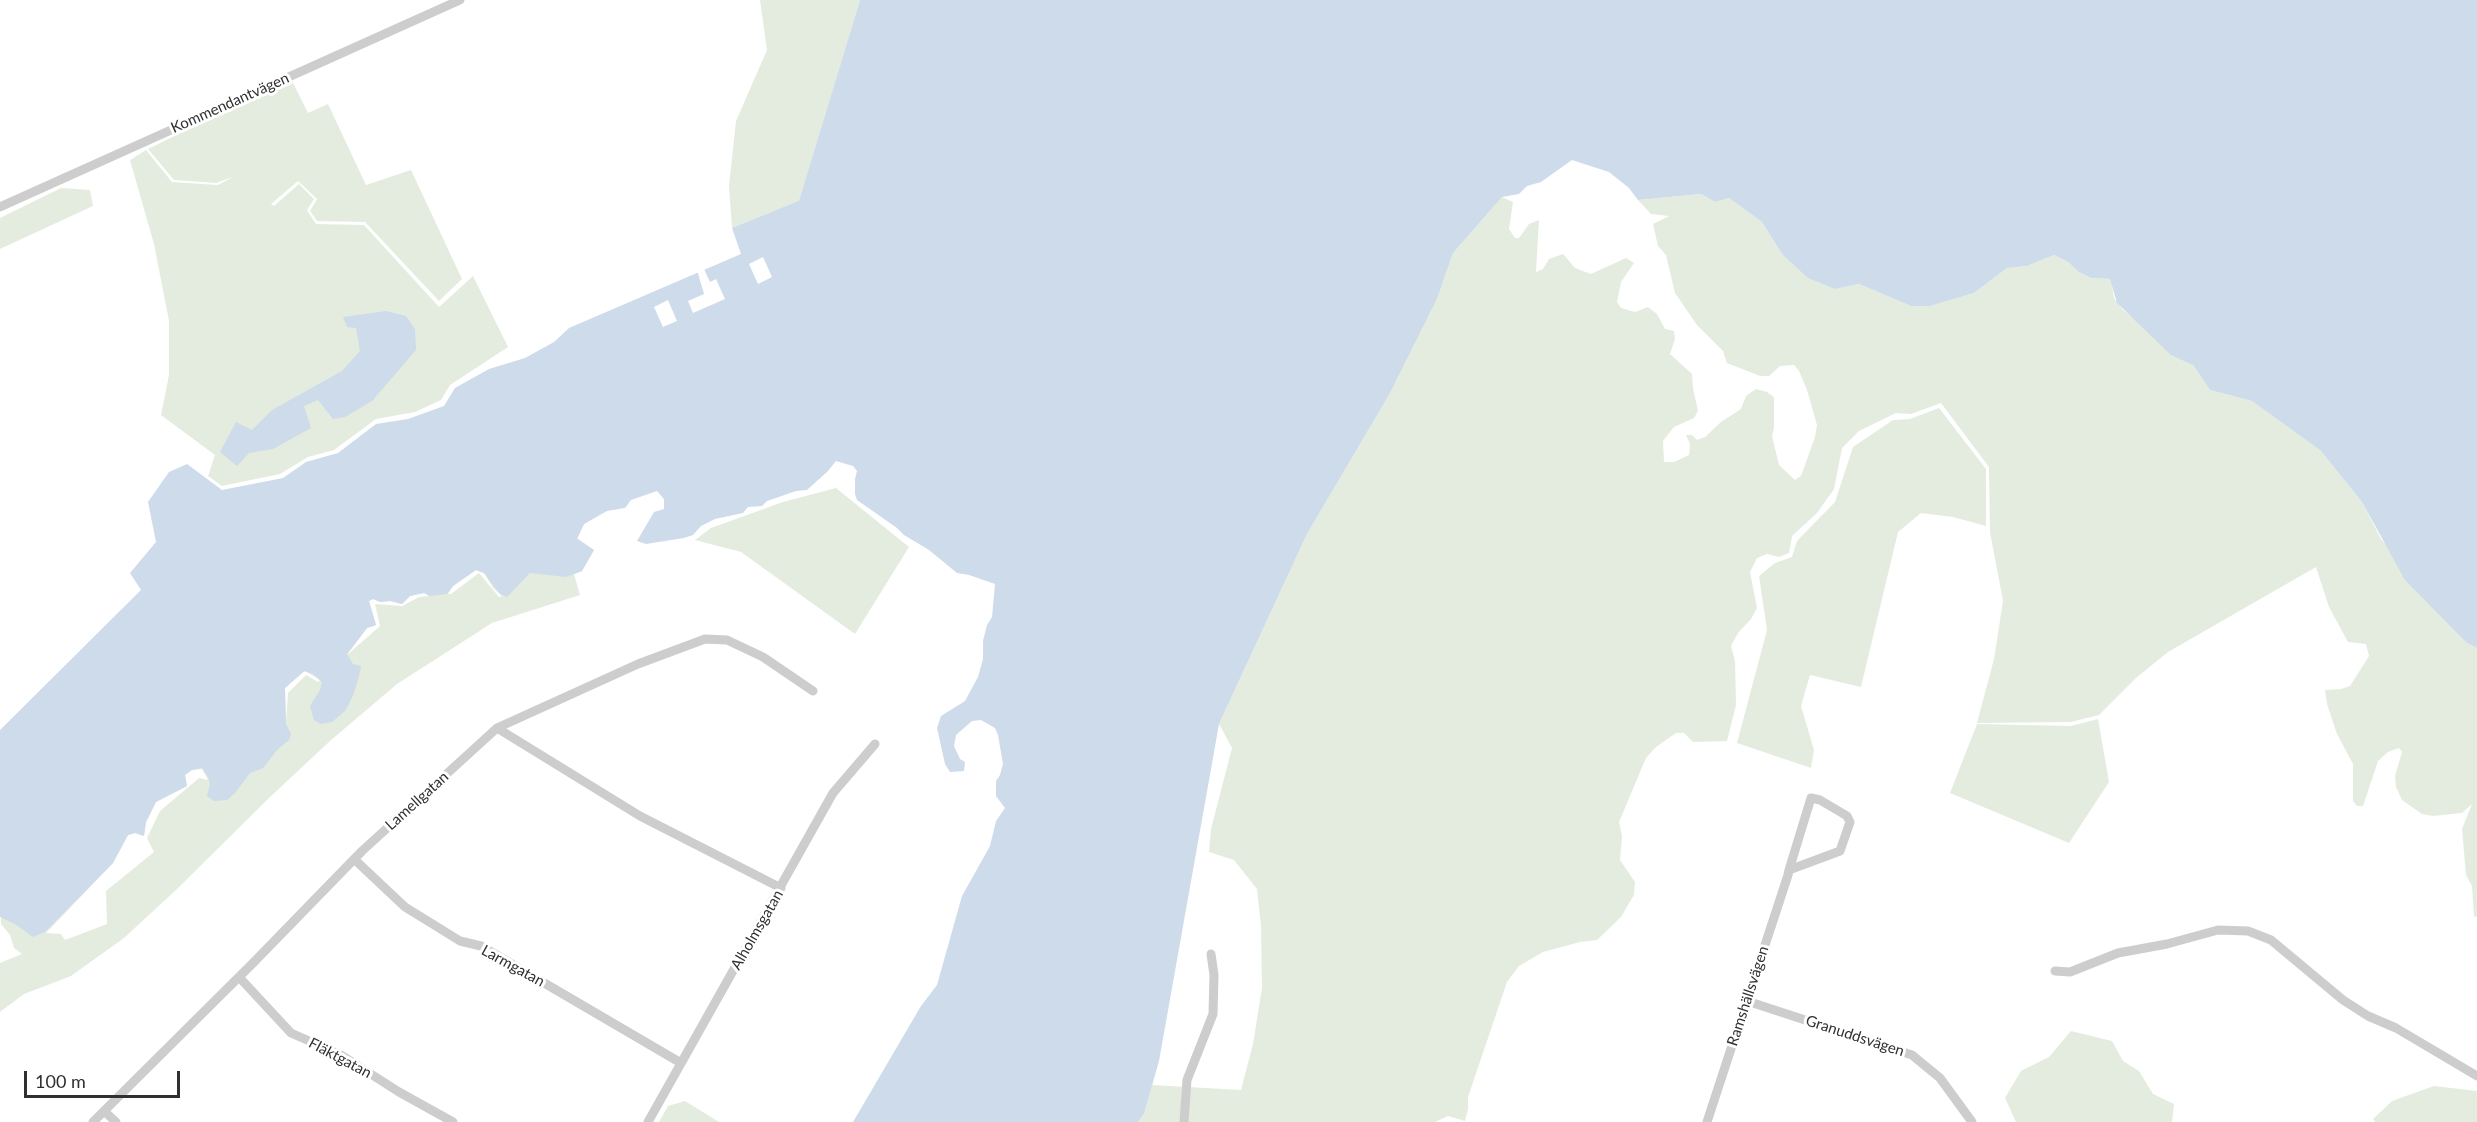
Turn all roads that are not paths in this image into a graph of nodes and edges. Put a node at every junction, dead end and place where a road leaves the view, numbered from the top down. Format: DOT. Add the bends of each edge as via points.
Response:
graph roads {
  1 [pos="460,0"];
  2 [pos="0,207"];
  3 [pos="813,691"];
  4 [pos="497,728"];
  5 [pos="874,744"];
  6 [pos="354,859"];
  7 [pos="1789,870"];
  8 [pos="781,888"];
  9 [pos="1211,954"];
  10 [pos="2055,971"];
  11 [pos="239,977"];
  12 [pos="1747,1001"];
  13 [pos="681,1063"];
  14 [pos="2477,1076"];
  15 [pos="104,1111"];
  16 [pos="93,1122"];
  17 [pos="116,1122"];
  18 [pos="453,1122"];
  19 [pos="648,1122"];
  20 [pos="1184,1122"];
  21 [pos="1707,1122"];
  22 [pos="1972,1122"];
  1 -- 2 [label="street, Kommendantvägen"];
  3 -- 4 [label="street, Lamellgatan" via="763,657 728,640 705,639 638,664"];
  4 -- 6 [label="street, Lamellgatan"];
  4 -- 8 [label="street" via="640,816"];
  5 -- 8 [label="street, Alholmsgatan" via="833,793"];
  6 -- 11 [label="street, Lamellgatan"];
  6 -- 13 [label="street, Larmgatan" via="405,907 460,941 481,946"];
  7 -- 7 [label="street, Ramshällsvägen" via="1811,798 1847,816 1850,822 1840,851"];
  7 -- 12 [label="street, Ramshällsvägen"];
  8 -- 13 [label="street, Alholmsgatan"];
  9 -- 20 [label="street" via="1212,1014 1187,1080"];
  10 -- 14 [label="street" via="2070,972 2118,953 2218,930 2248,931 2271,940 2368,1016"];
  11 -- 15 [label="street, Lamellgatan"];
  11 -- 18 [label="street, Fläktgatan" via="291,1033 341,1055"];
  12 -- 21 [label="street, Ramshällsvägen"];
  12 -- 22 [label="street, Granuddsvägen" via="1912,1055 1940,1078"];
  13 -- 19 [label="street, Alholmsgatan"];
  15 -- 16 [label="street, Lamellgatan"];
  15 -- 17 [label="street"];
}
